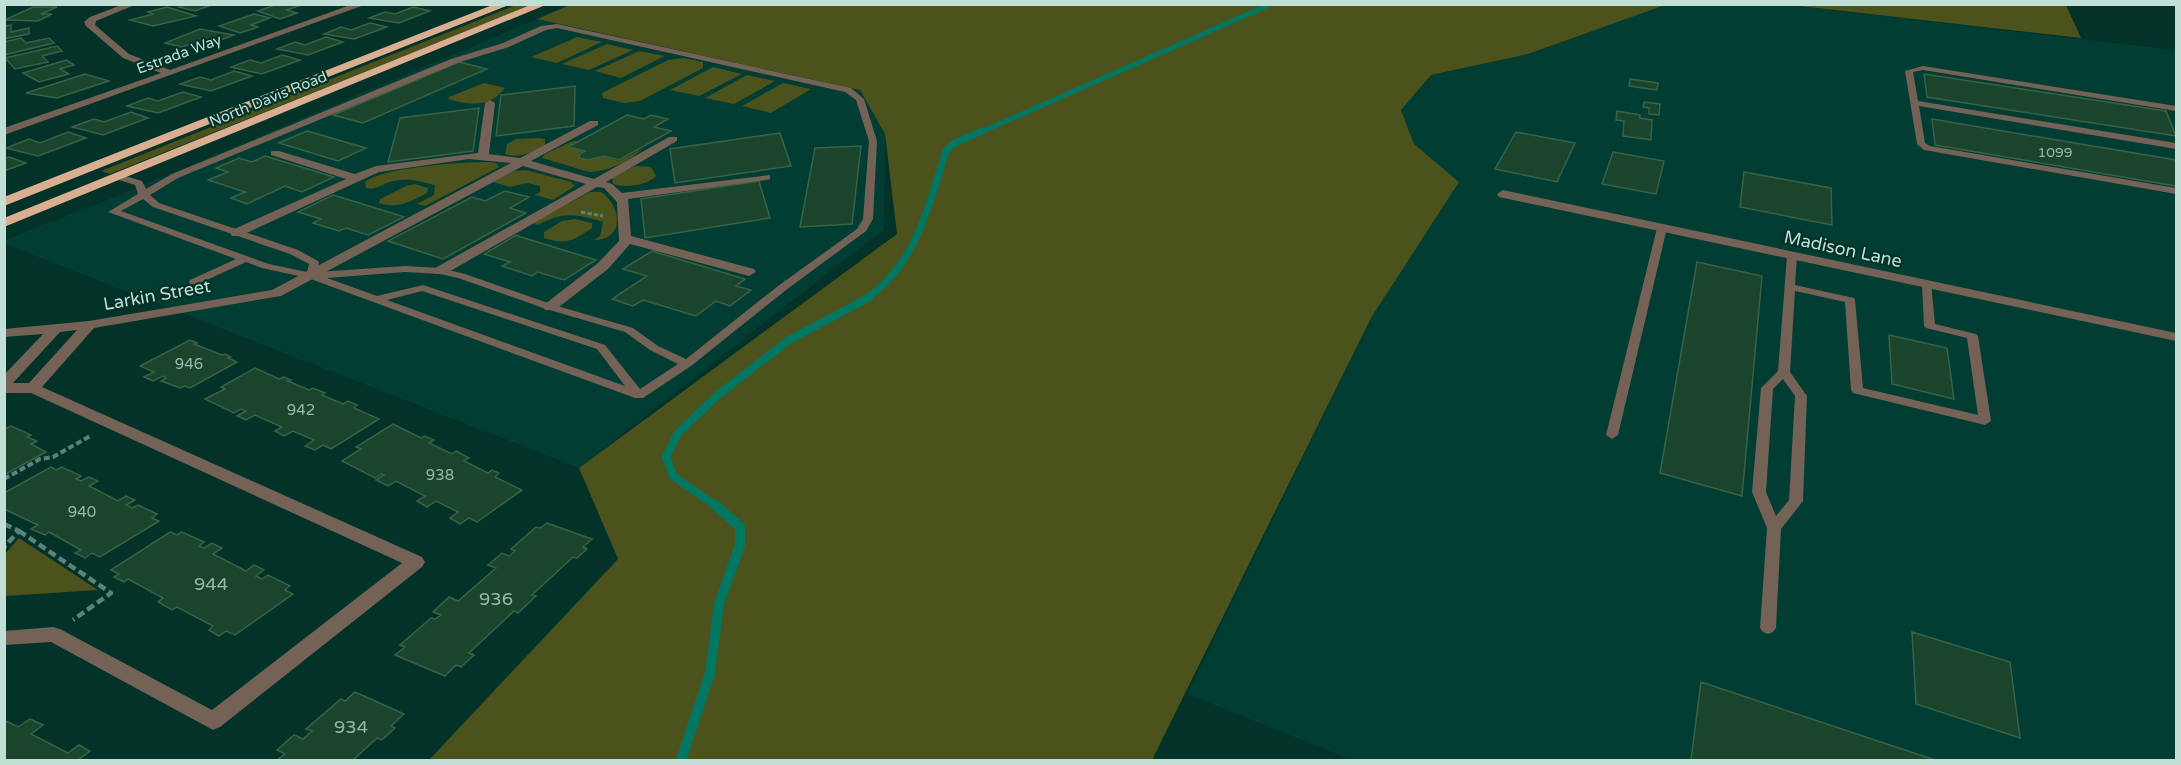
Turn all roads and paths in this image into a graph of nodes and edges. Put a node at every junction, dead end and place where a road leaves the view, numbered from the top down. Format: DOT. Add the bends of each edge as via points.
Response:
graph roads {
  1 [pos="133,4"];
  2 [pos="363,4"];
  3 [pos="506,4"];
  4 [pos="543,4"];
  5 [pos="170,73"];
  6 [pos="490,103"];
  7 [pos="1916,103"];
  8 [pos="2176,108"];
  9 [pos="594,123"];
  10 [pos="4,132"];
  11 [pos="673,139"];
  12 [pos="2176,146"];
  13 [pos="275,153"];
  14 [pos="483,157"];
  15 [pos="521,162"];
  16 [pos="119,177"];
  17 [pos="766,177"];
  18 [pos="356,178"];
  19 [pos="595,183"];
  20 [pos="2176,191"];
  21 [pos="142,193"];
  22 [pos="1503,194"];
  23 [pos="619,197"];
  24 [pos="4,202"];
  25 [pos="556,205"];
  26 [pos="624,219"];
  27 [pos="4,223"];
  28 [pos="1662,228"];
  29 [pos="236,233"];
  30 [pos="626,239"];
  31 [pos="1792,256"];
  32 [pos="245,259"];
  33 [pos="440,271"];
  34 [pos="749,272"];
  35 [pos="311,276"];
  36 [pos="194,282"];
  37 [pos="1927,285"];
  38 [pos="1790,287"];
  39 [pos="372,300"];
  40 [pos="550,307"];
  41 [pos="90,325"];
  42 [pos="56,329"];
  43 [pos="4,333"];
  44 [pos="2176,337"];
  45 [pos="687,364"];
  46 [pos="1784,372"];
  47 [pos="4,386"];
  48 [pos="33,388"];
  49 [pos="639,395"];
  50 [pos="112,424"];
  51 [pos="1612,435"];
  52 [pos="4,479"];
  53 [pos="4,524"];
  54 [pos="1774,528"];
  55 [pos="19,531"];
  56 [pos="4,547"];
  57 [pos="1768,628"];
  58 [pos="53,634"];
  59 [pos="4,638"];
  1 -- 5 [label="street" via="89,22 126,56"];
  2 -- 5 [label="street, Estrada Way"];
  3 -- 24 [label="highway, North Davis Road"];
  4 -- 16 [label="highway, North Davis Road"];
  5 -- 10 [label="street, Estrada Way"];
  6 -- 14 [label="street"];
  7 -- 8 [label="lane" via="1910,72 1923,68"];
  7 -- 12 [label="lane"];
  7 -- 20 [label="lane" via="1921,144 1927,148"];
  9 -- 15 [label="street, Larkin Street"];
  11 -- 19 [label="street"];
  13 -- 18 [label="street"];
  14 -- 15 [label="street"];
  14 -- 18 [label="street" via="376,169"];
  15 -- 19 [label="street"];
  15 -- 35 [label="street, Larkin Street"];
  16 -- 21 [label="lane" via="139,183"];
  16 -- 27 [label="highway, North Davis Road"];
  17 -- 23 [label="street"];
  18 -- 29 [label="street"];
  19 -- 23 [label="street" via="608,186"];
  19 -- 25 [label="street"];
  21 -- 29 [label="lane" via="156,205"];
  21 -- 32 [label="lane" via="113,212"];
  21 -- 45 [label="lane" via="454,61 549,27 848,90 861,99 873,141 868,219 861,231"];
  22 -- 28 [label="street, Madison Lane"];
  23 -- 26 [label="street" via="623,201"];
  25 -- 26 [label="path" via="587,215"];
  25 -- 33 [label="street"];
  26 -- 30 [label="street"];
  28 -- 31 [label="street, Madison Lane"];
  28 -- 51 [label="lane"];
  29 -- 35 [label="lane" via="315,263"];
  30 -- 34 [label="street"];
  30 -- 40 [label="street" via="603,267"];
  31 -- 37 [label="street, Madison Lane"];
  31 -- 38 [label="lane"];
  32 -- 35 [label="lane"];
  32 -- 36 [label="lane"];
  33 -- 35 [label="lane" via="405,269"];
  33 -- 40 [label="lane"];
  35 -- 39 [label="lane"];
  35 -- 41 [label="street, Larkin Street" via="276,293"];
  37 -- 38 [label="lane" via="1930,326 1972,336 1985,421 1857,390 1850,300"];
  37 -- 44 [label="street, Madison Lane"];
  38 -- 46 [label="lane"];
  39 -- 49 [label="lane"];
  39 -- 49 [label="lane" via="423,288 601,348"];
  40 -- 45 [label="lane" via="629,330"];
  41 -- 42 [label="street, Larkin Street"];
  41 -- 48 [label="street"];
  42 -- 43 [label="street, Larkin Street"];
  42 -- 47 [label="street"];
  45 -- 49 [label="lane"];
  46 -- 54 [label="lane" via="1767,388 1759,492"];
  46 -- 54 [label="lane" via="1800,396 1796,501"];
  47 -- 48 [label="street"];
  48 -- 50 [label="street"];
  50 -- 52 [label="path"];
  50 -- 58 [label="street" via="416,562 213,721"];
  53 -- 55 [label="path"];
  54 -- 57 [label="lane"];
  55 -- 56 [label="path"];
  55 -- 58 [label="path" via="111,593"];
  58 -- 59 [label="street"];
}
